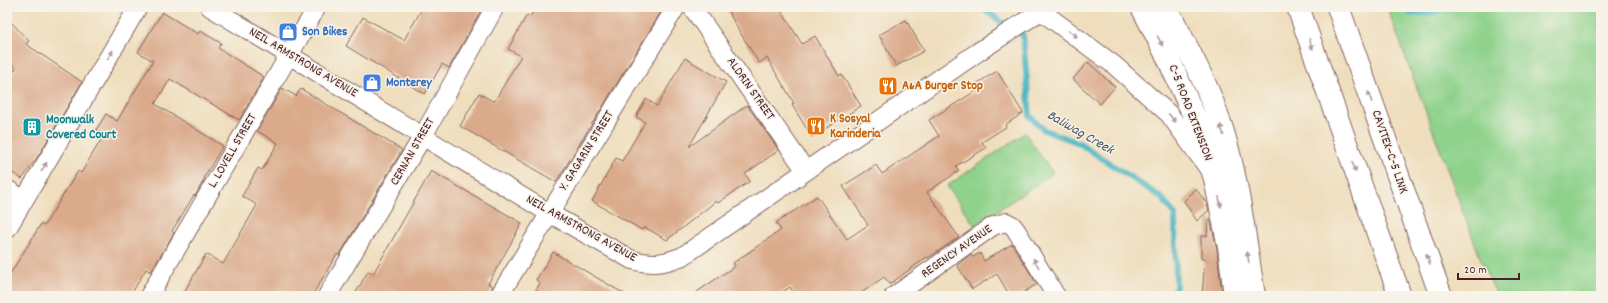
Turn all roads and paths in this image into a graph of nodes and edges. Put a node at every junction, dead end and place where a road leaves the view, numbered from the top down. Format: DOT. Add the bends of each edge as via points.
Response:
graph roads {
  1 [pos="138,7"];
  2 [pos="210,7"];
  3 [pos="317,7"];
  4 [pos="495,7"];
  5 [pos="676,7"];
  6 [pos="692,7"];
  7 [pos="1142,7"];
  8 [pos="1166,7"];
  9 [pos="1298,7"];
  10 [pos="1338,7"];
  11 [pos="1044,9"];
  12 [pos="289,55"];
  13 [pos="423,136"];
  14 [pos="806,171"];
  15 [pos="1215,179"];
  16 [pos="7,189"];
  17 [pos="24,200"];
  18 [pos="549,213"];
  19 [pos="7,229"];
  20 [pos="149,296"];
  21 [pos="327,296"];
  22 [pos="499,296"];
  23 [pos="894,296"];
  24 [pos="1056,296"];
  25 [pos="1235,296"];
  26 [pos="1254,296"];
  27 [pos="1400,296"];
  28 [pos="1441,296"];
  17 -- 1 [label="street, one-way"];
  2 -- 12 [label="street, NEIL ARMSTRONG AVENUE"];
  3 -- 12 [label="street, L. LOVELL STREET"];
  4 -- 13 [label="street, CERNAN STREET"];
  5 -- 18 [label="street, Y. GAGARIN STREET"];
  6 -- 14 [label="street, ALDRIN STREET"];
  7 -- 15 [label="main road, C-5 ROAD EXTENSION, one-way" via="1200,129"];
  26 -- 8 [label="main road, C-5 ROAD EXTENSION, one-way" via="1236,178 1222,128 1204,82"];
  9 -- 27 [label="main road, one-way"];
  28 -- 10 [label="main road, CAVITEX–C-5 LINK, one-way"];
  11 -- 14 [label="street, NEIL ARMSTRONG AVENUE"];
  11 -- 15 [label="street, one-way" via="1114,65 1169,114"];
  12 -- 13 [label="street, NEIL ARMSTRONG AVENUE"];
  12 -- 20 [label="street, L. LOVELL STREET"];
  13 -- 18 [label="street, NEIL ARMSTRONG AVENUE"];
  13 -- 21 [label="street, CERNAN STREET"];
  14 -- 18 [label="street, NEIL ARMSTRONG AVENUE" via="683,256 661,264 632,260"];
  15 -- 25 [label="main road, C-5 ROAD EXTENSION, one-way" via="1229,247"];
  16 -- 17 [label="street"];
  17 -- 19 [label="street"];
  18 -- 22 [label="street, Y. GAGARIN STREET"];
  24 -- 23 [label="street, REGENCY AVENUE, one-way" via="1016,230 1006,222 993,226"];
}
